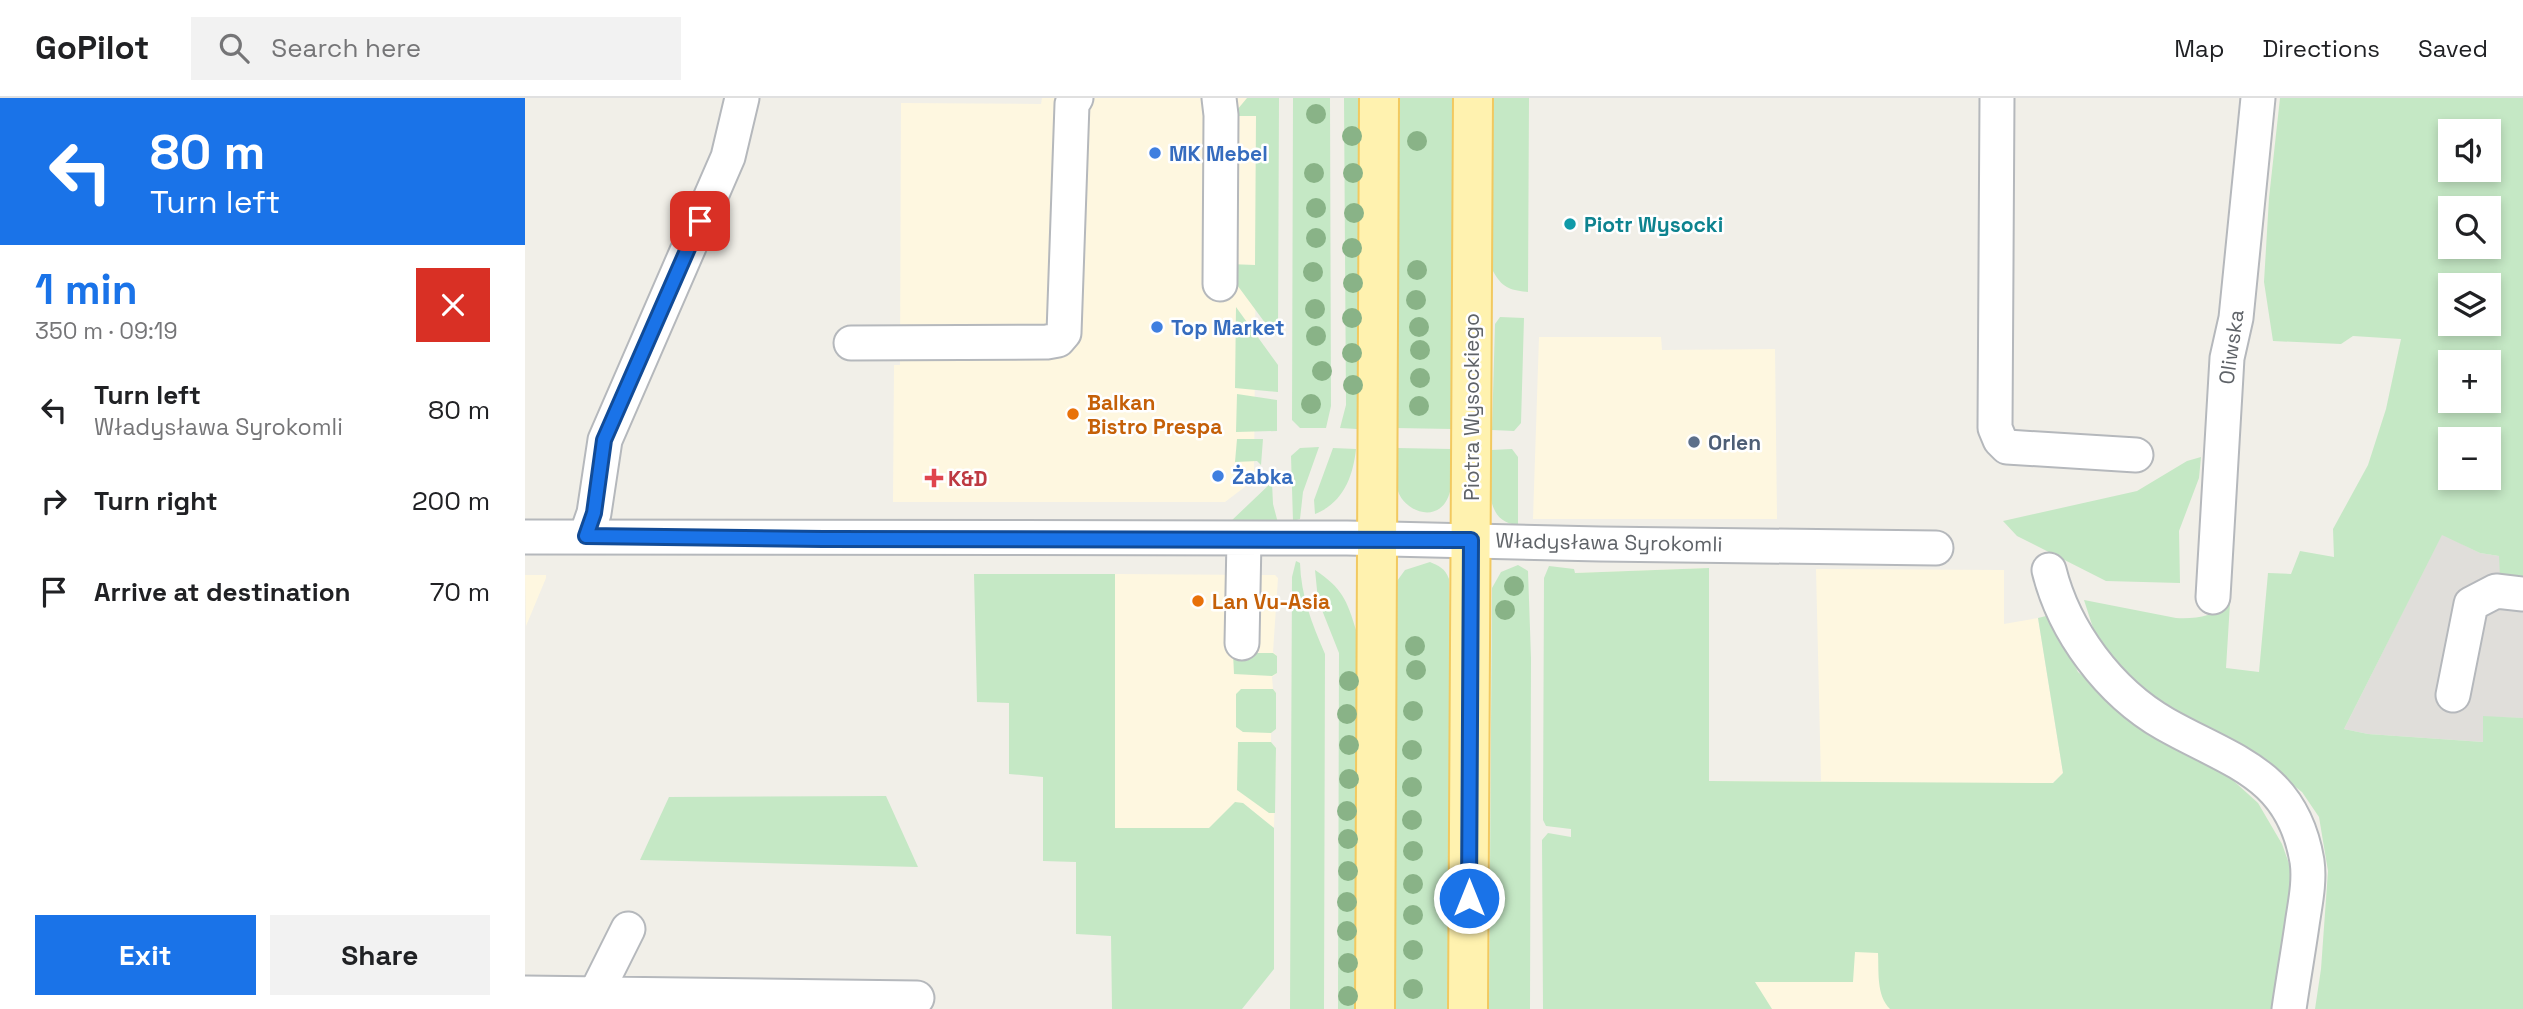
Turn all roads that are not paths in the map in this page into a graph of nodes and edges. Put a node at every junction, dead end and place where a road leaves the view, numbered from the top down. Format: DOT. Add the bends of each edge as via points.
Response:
graph roads {
  1 [pos="743,98"];
  2 [pos="1076,98"];
  3 [pos="1219,98"];
  4 [pos="1379,98"];
  5 [pos="1473,98"];
  6 [pos="1997,98"];
  7 [pos="2258,98"];
  8 [pos="1220,284"];
  9 [pos="851,343"];
  10 [pos="2136,455"];
  11 [pos="586,536"];
  12 [pos="525,537"];
  13 [pos="1377,538"];
  14 [pos="1244,539"];
  15 [pos="1471,540"];
  16 [pos="1936,548"];
  17 [pos="2049,570"];
  18 [pos="2523,594"];
  19 [pos="2213,597"];
  20 [pos="1242,643"];
  21 [pos="2453,695"];
  22 [pos="628,929"];
  23 [pos="525,993"];
  24 [pos="595,995"];
  25 [pos="917,998"];
  26 [pos="1375,1009"];
  27 [pos="1468,1009"];
  28 [pos="2289,1009"];
  1 -- 11 [label="street" via="728,157 604,440 594,513"];
  2 -- 9 [label="street" via="1072,104 1064,333 1058,340"];
  3 -- 8 [label="street"];
  4 -- 13 [label="main road"];
  5 -- 15 [label="main road, Piotra Wysockiego"];
  6 -- 10 [label="street" via="1995,428 2007,447"];
  7 -- 19 [label="street, Oliwska" via="2236,318 2227,358"];
  11 -- 12 [label="street, Władysława Syrokomli"];
  11 -- 14 [label="street, Władysława Syrokomli"];
  13 -- 14 [label="street, Władysława Syrokomli"];
  13 -- 15 [label="street, Władysława Syrokomli"];
  13 -- 26 [label="main road"];
  14 -- 20 [label="street"];
  15 -- 16 [label="street, Władysława Syrokomli"];
  15 -- 27 [label="main road, Piotra Wysockiego"];
  17 -- 28 [label="street" via="2068,621 2094,661 2127,695 2163,723 2257,775 2284,800 2299,827 2307,887"];
  18 -- 21 [label="street" via="2496,592 2471,604"];
  22 -- 24 [label="street"];
  23 -- 24 [label="street"];
  24 -- 25 [label="street"];
}
